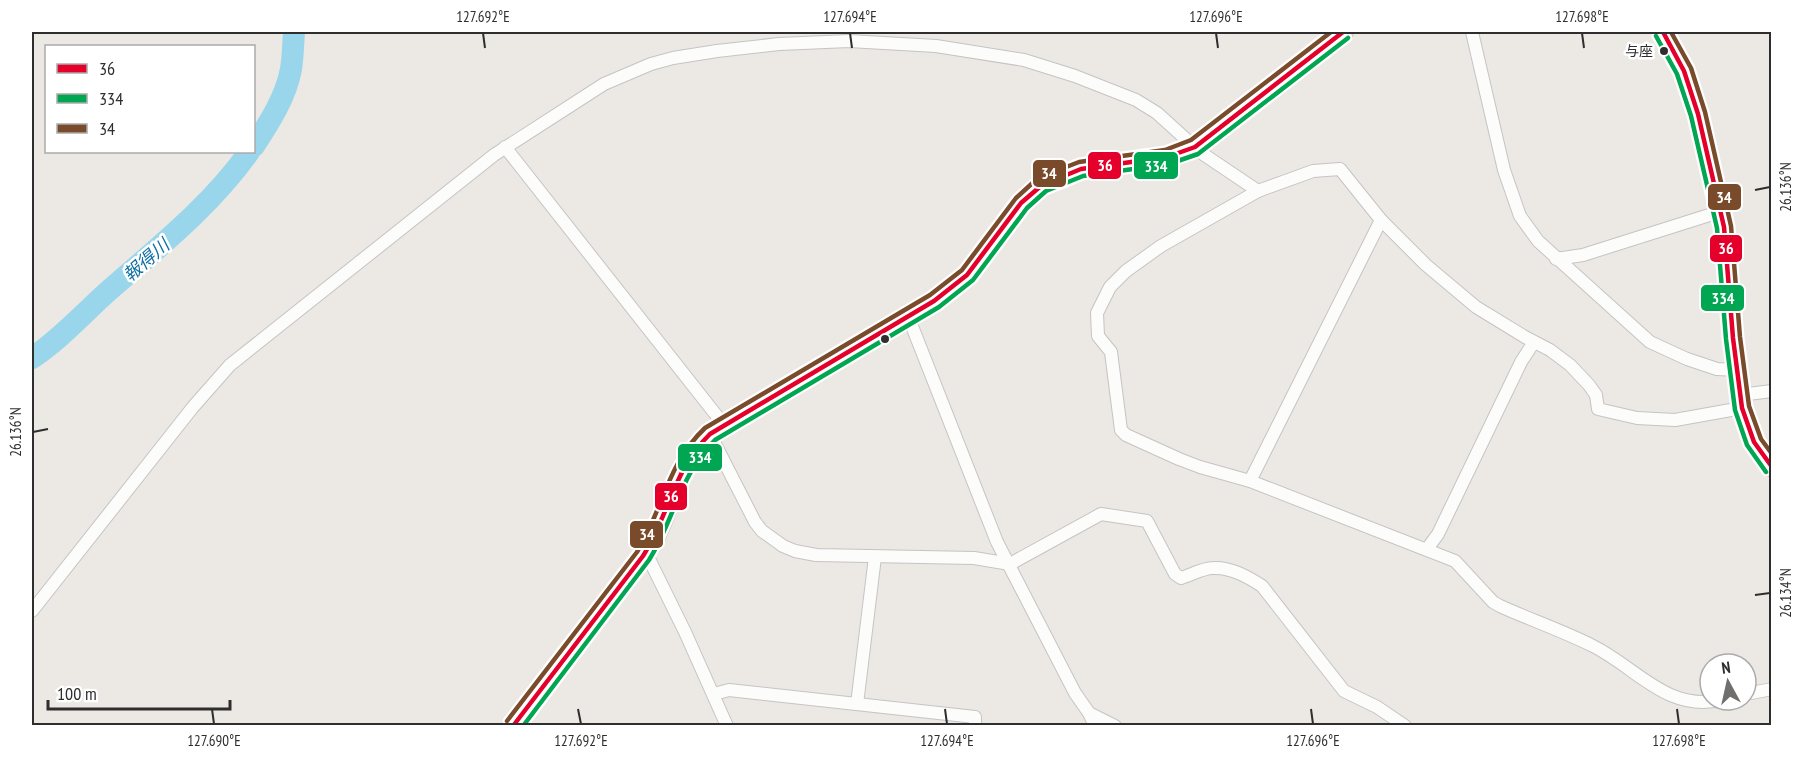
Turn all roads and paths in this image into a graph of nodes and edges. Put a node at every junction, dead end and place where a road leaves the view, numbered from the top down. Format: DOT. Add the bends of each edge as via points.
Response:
graph roads {
  1 [pos="1342,32"];
  2 [pos="1472,32"];
  3 [pos="1663,32"];
  4 [pos="505,147"];
  5 [pos="1195,147"];
  6 [pos="1258,191"];
  7 [pos="1722,211"];
  8 [pos="1381,220"];
  9 [pos="1556,259"];
  10 [pos="908,316"];
  11 [pos="1534,342"];
  12 [pos="1736,370"];
  13 [pos="1772,391"];
  14 [pos="1741,401"];
  15 [pos="717,429"];
  16 [pos="1772,468"];
  17 [pos="1250,481"];
  18 [pos="1427,549"];
  19 [pos="643,556"];
  20 [pos="875,557"];
  21 [pos="1010,564"];
  22 [pos="32,611"];
  23 [pos="714,694"];
  24 [pos="1698,703"];
  25 [pos="857,704"];
  26 [pos="1089,713"];
  27 [pos="513,726"];
  28 [pos="727,726"];
  29 [pos="975,726"];
  30 [pos="1095,726"];
  31 [pos="1115,726"];
  32 [pos="1405,726"];
  1 -- 5 [label="main road"];
  2 -- 9 [label="street" via="1504,170 1520,216"];
  3 -- 7 [label="main road" via="1692,94"];
  4 -- 5 [label="street" via="604,84 651,64 717,51 849,41 936,46 1048,66 1136,100"];
  4 -- 15 [label="street"];
  4 -- 22 [label="street" via="217,378"];
  5 -- 6 [label="street"];
  5 -- 10 [label="main road" via="1167,157 1081,169 1042,185 1021,203 967,275"];
  6 -- 8 [label="street" via="1313,171 1340,169"];
  6 -- 17 [label="street" via="1161,246 1126,271 1110,287 1097,314 1098,336 1111,352 1121,430 1200,467"];
  7 -- 9 [label="street" via="1583,255"];
  7 -- 12 [label="main road"];
  8 -- 11 [label="street" via="1476,307"];
  8 -- 17 [label="street"];
  9 -- 12 [label="street" via="1650,342 1717,369"];
  10 -- 15 [label="main road"];
  10 -- 21 [label="street" via="997,542"];
  11 -- 14 [label="street" via="1559,356 1589,385 1596,395 1598,409 1637,418 1675,420"];
  11 -- 18 [label="street"];
  12 -- 14 [label="main road"];
  13 -- 14 [label="street"];
  14 -- 16 [label="main road" via="1754,442"];
  15 -- 19 [label="main road" via="699,444 682,469"];
  15 -- 20 [label="street" via="762,531 795,551"];
  17 -- 18 [label="street"];
  18 -- 24 [label="street" via="1455,561 1500,606 1594,647 1669,695"];
  19 -- 23 [label="street" via="650,561"];
  19 -- 27 [label="main road"];
  20 -- 21 [label="street" via="974,558"];
  20 -- 25 [label="street"];
  21 -- 26 [label="street" via="1075,693"];
  21 -- 32 [label="street" via="1101,514 1147,521 1174,574 1181,578 1211,567 1222,568 1245,575 1262,586 1344,691"];
  23 -- 25 [label="street" via="729,690"];
  23 -- 28 [label="street"];
  25 -- 29 [label="street" via="975,717"];
  26 -- 30 [label="street"];
  26 -- 31 [label="street"];
}
